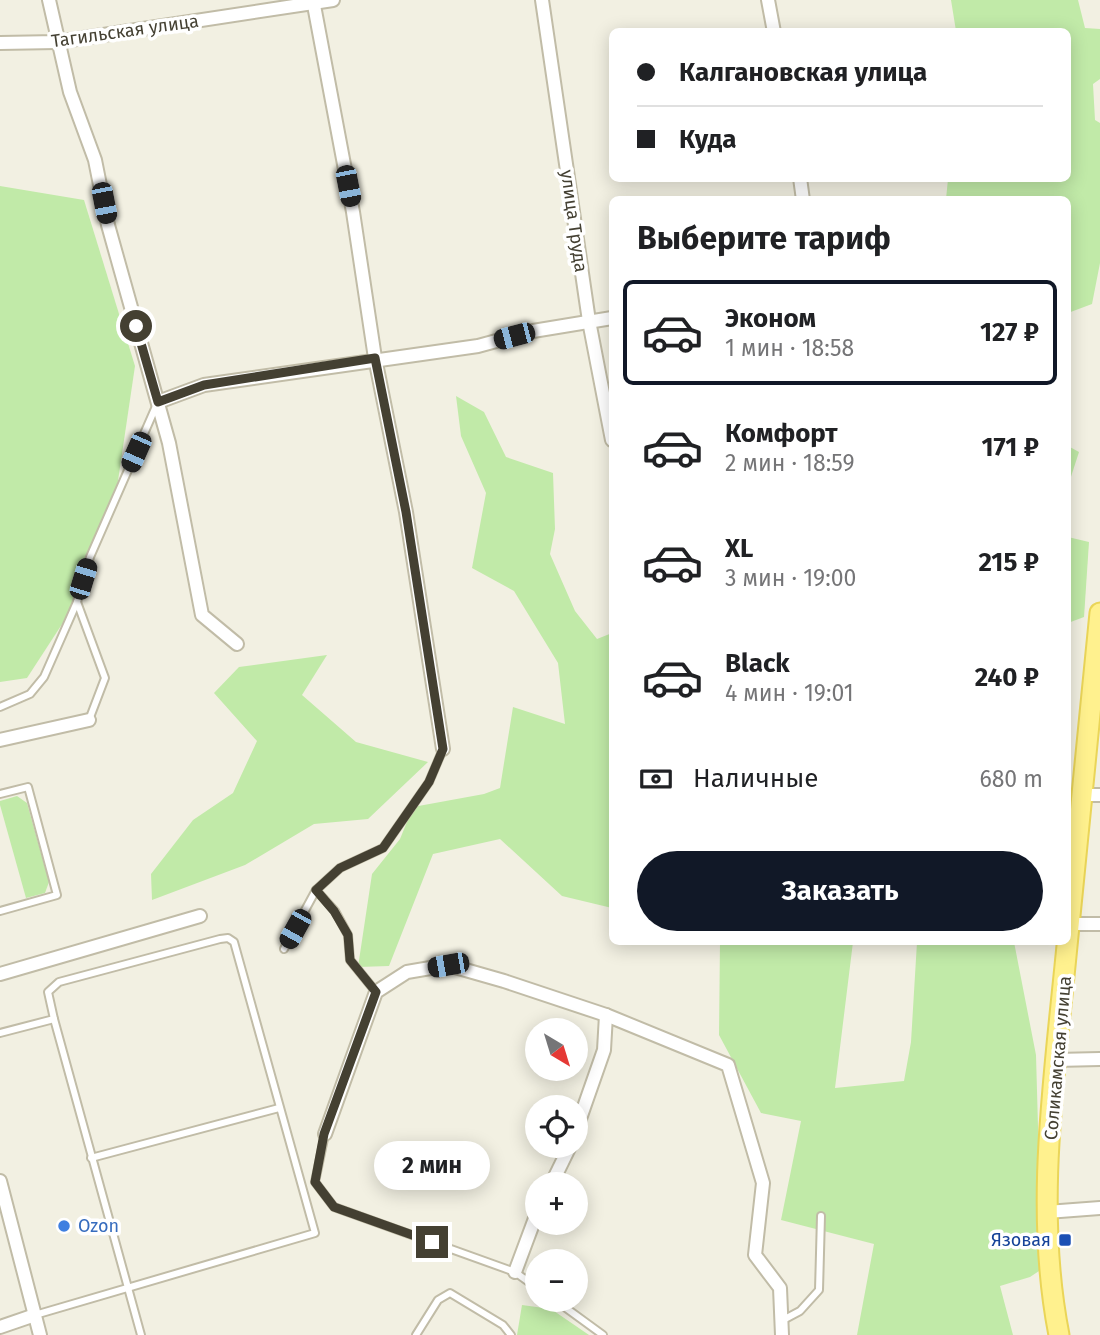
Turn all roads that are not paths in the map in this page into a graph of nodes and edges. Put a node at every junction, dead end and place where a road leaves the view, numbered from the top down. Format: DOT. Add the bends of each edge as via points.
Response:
graph roads {
  1 [pos="48,0"];
  2 [pos="333,0"];
  3 [pos="542,0"];
  4 [pos="768,0"];
  5 [pos="314,2"];
  6 [pos="773,28"];
  7 [pos="57,42"];
  8 [pos="0,43"];
  9 [pos="609,318"];
  10 [pos="589,321"];
  11 [pos="375,358"];
  12 [pos="158,402"];
  13 [pos="609,424"];
  14 [pos="77,602"];
  15 [pos="1100,613"];
  16 [pos="237,643"];
  17 [pos="0,707"];
  18 [pos="89,720"];
  19 [pos="0,740"];
  20 [pos="443,749"];
  21 [pos="0,794"];
  22 [pos="1090,795"];
  23 [pos="316,890"];
  24 [pos="0,911"];
  25 [pos="200,916"];
  26 [pos="1071,917"];
  27 [pos="1071,923"];
  28 [pos="1100,924"];
  29 [pos="1068,945"];
  30 [pos="284,949"];
  31 [pos="0,972"];
  32 [pos="376,992"];
  33 [pos="606,1015"];
  34 [pos="54,1018"];
  35 [pos="0,1033"];
  36 [pos="1100,1059"];
  37 [pos="1056,1060"];
  38 [pos="588,1096"];
  39 [pos="279,1108"];
  40 [pos="324,1134"];
  41 [pos="91,1158"];
  42 [pos="0,1181"];
  43 [pos="1100,1208"];
  44 [pos="1047,1212"];
  45 [pos="821,1216"];
  46 [pos="529,1235"];
  47 [pos="515,1272"];
  48 [pos="525,1279"];
  49 [pos="128,1288"];
  50 [pos="571,1312"];
  51 [pos="35,1315"];
  52 [pos="783,1320"];
  53 [pos="0,1327"];
  54 [pos="40,1335"];
  55 [pos="141,1335"];
  56 [pos="416,1335"];
  57 [pos="511,1335"];
  58 [pos="603,1335"];
  59 [pos="782,1335"];
  60 [pos="1059,1335"];
  1 -- 7 [label="street"];
  2 -- 5 [label="street, Тагильская улица"];
  3 -- 10 [label="street, улица Труда"];
  4 -- 6 [label="street"];
  5 -- 7 [label="street, Тагильская улица"];
  5 -- 11 [label="street"];
  7 -- 8 [label="street, Тагильская улица"];
  7 -- 12 [label="street" via="95,160 108,225"];
  9 -- 10 [label="street"];
  10 -- 11 [label="street" via="478,346"];
  10 -- 13 [label="street, улица Труда"];
  11 -- 12 [label="street" via="204,385"];
  11 -- 20 [label="street" via="406,512"];
  12 -- 14 [label="lane" via="90,557"];
  12 -- 16 [label="street" via="202,615"];
  14 -- 17 [label="lane" via="44,677 30,694"];
  14 -- 18 [label="lane" via="105,678"];
  15 -- 22 [label="main road, Соликамская улица"];
  18 -- 19 [label="street"];
  20 -- 23 [label="lane" via="429,782 383,848 340,868"];
  21 -- 24 [label="lane" via="28,787 57,895"];
  22 -- 26 [label="main road, Соликамская улица"];
  23 -- 30 [label="lane"];
  23 -- 32 [label="lane" via="348,935 350,960"];
  25 -- 31 [label="street"];
  27 -- 28 [label="street"];
  29 -- 37 [label="main road, Соликамская улица"];
  32 -- 33 [label="street" via="407,972 448,965"];
  32 -- 40 [label="street"];
  33 -- 38 [label="street" via="604,1051"];
  33 -- 52 [label="street" via="728,1065 763,1183 755,1255 780,1288"];
  34 -- 35 [label="lane"];
  34 -- 39 [label="lane" via="48,992 59,982 228,938 237,949"];
  34 -- 41 [label="lane"];
  36 -- 37 [label="street"];
  37 -- 44 [label="main road, Соликамская улица"];
  39 -- 41 [label="lane"];
  39 -- 49 [label="lane" via="315,1233"];
  40 -- 47 [label="lane" via="315,1182 334,1207"];
  41 -- 49 [label="lane"];
  42 -- 51 [label="street"];
  43 -- 44 [label="street"];
  44 -- 60 [label="main road, Соликамская улица" via="1049,1285"];
  45 -- 52 [label="lane" via="819,1290 800,1311"];
  46 -- 47 [label="street"];
  47 -- 48 [label="lane"];
  49 -- 51 [label="lane"];
  49 -- 55 [label="lane"];
  50 -- 58 [label="lane"];
  51 -- 53 [label="street"];
  51 -- 54 [label="street"];
  52 -- 59 [label="street"];
  56 -- 57 [label="lane" via="438,1300 450,1293 503,1325"];
}
